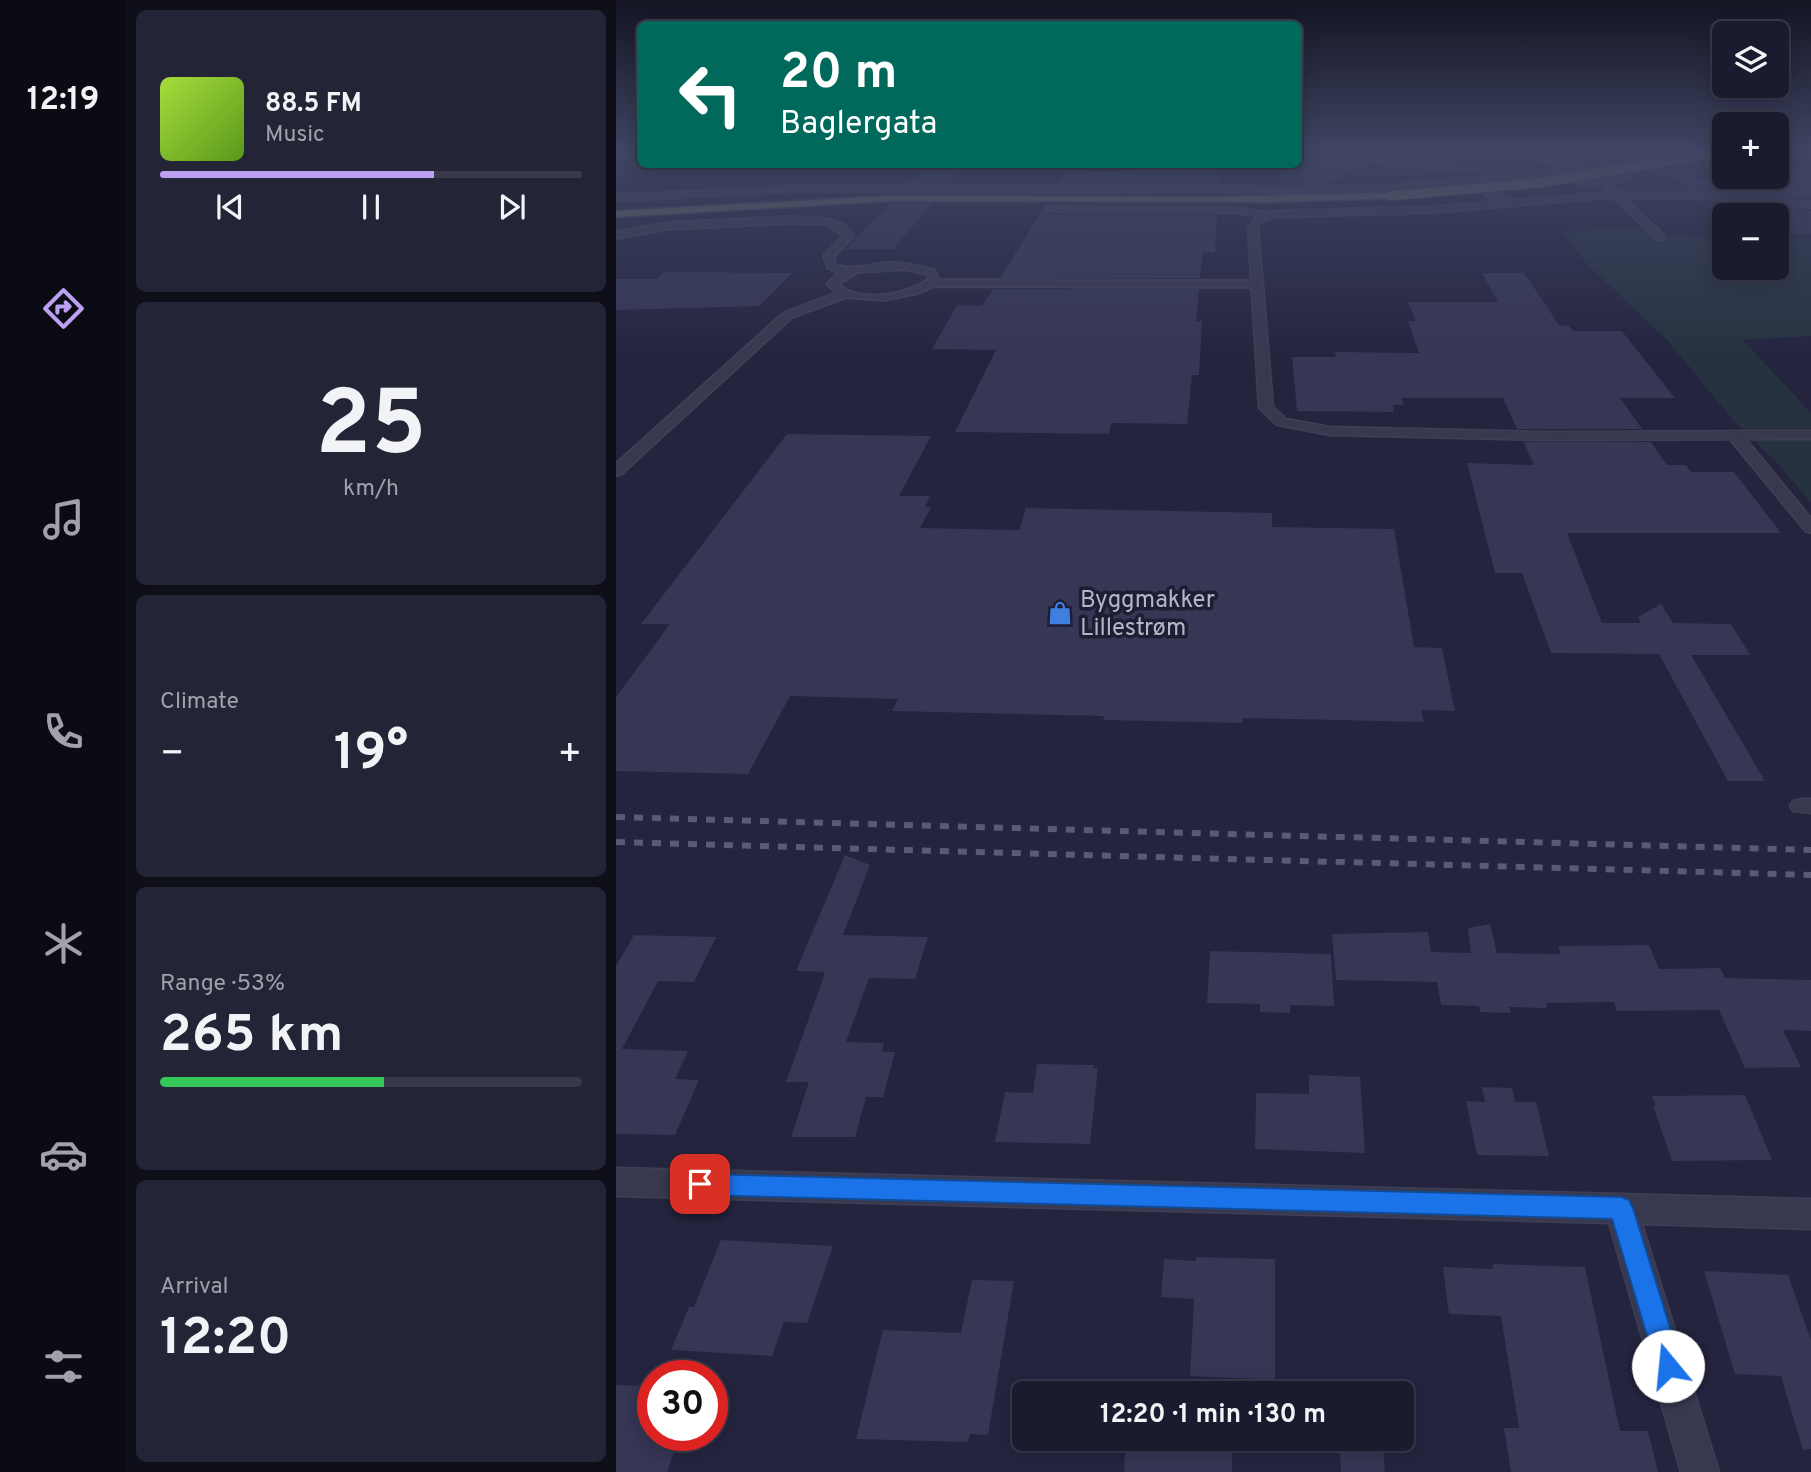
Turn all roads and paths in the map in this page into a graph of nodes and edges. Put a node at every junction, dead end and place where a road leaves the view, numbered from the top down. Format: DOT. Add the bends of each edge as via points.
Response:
graph roads {
  1 [pos="778,221"];
  2 [pos="805,221"];
  3 [pos="1258,221"];
  4 [pos="1643,221"];
  5 [pos="616,235"];
  6 [pos="1660,237"];
  7 [pos="846,273"];
  8 [pos="933,283"];
  9 [pos="1258,284"];
  10 [pos="845,294"];
  11 [pos="1811,435"];
  12 [pos="1736,438"];
  13 [pos="616,471"];
  14 [pos="1811,528"];
  15 [pos="616,1182"];
  16 [pos="1621,1208"];
  17 [pos="1811,1214"];
  18 [pos="1700,1472"];
  1 -- 5 [label="lane" via="667,226"];
  2 -- 7 [label="lane" via="829,222 847,231 849,236 829,256 831,266"];
  3 -- 9 [label="street" via="1253,228"];
  4 -- 6 [label="lane"];
  7 -- 8 [label="lane" via="905,266 931,272"];
  7 -- 10 [label="lane" via="832,284"];
  8 -- 9 [label="lane"];
  8 -- 10 [label="lane" via="894,295"];
  9 -- 12 [label="street" via="1266,408 1282,422 1330,431"];
  10 -- 13 [label="lane" via="788,315"];
  11 -- 12 [label="street"];
  12 -- 14 [label="lane"];
  15 -- 16 [label="street"];
  16 -- 17 [label="street"];
  16 -- 18 [label="street"];
}
